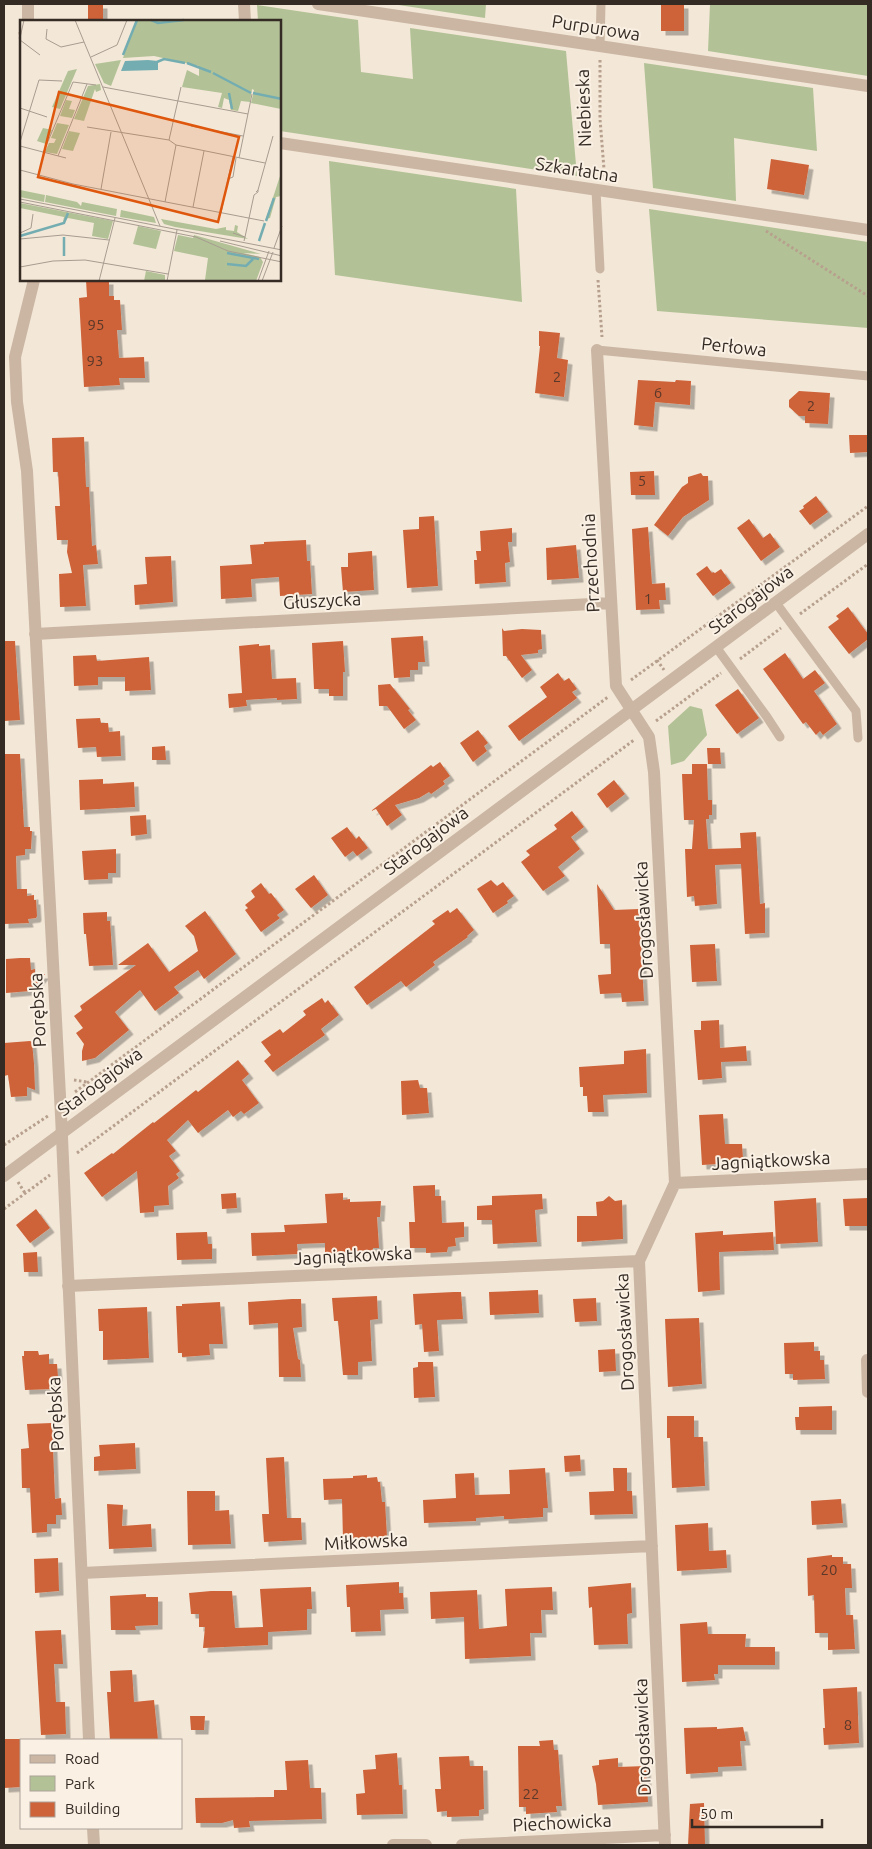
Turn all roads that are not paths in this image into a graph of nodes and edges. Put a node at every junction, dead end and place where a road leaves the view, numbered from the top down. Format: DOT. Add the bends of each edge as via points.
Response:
graph roads {
  1 [pos="28,4"];
  2 [pos="244,4"];
  3 [pos="318,4"];
  4 [pos="601,4"];
  5 [pos="28,20"];
  6 [pos="245,20"];
  7 [pos="600,46"];
  8 [pos="868,86"];
  9 [pos="281,143"];
  10 [pos="596,190"];
  11 [pos="868,230"];
  12 [pos="600,268"];
  13 [pos="34,281"];
  14 [pos="597,350"];
  15 [pos="868,376"];
  16 [pos="868,534"];
  17 [pos="610,603"];
  18 [pos="776,603"];
  19 [pos="35,634"];
  20 [pos="716,648"];
  21 [pos="632,710"];
  22 [pos="780,737"];
  23 [pos="858,738"];
  24 [pos="62,1132"];
  25 [pos="868,1174"];
  26 [pos="9,1177"];
  27 [pos="675,1183"];
  28 [pos="639,1260"];
  29 [pos="68,1286"];
  30 [pos="867,1360"];
  31 [pos="868,1392"];
  32 [pos="652,1546"];
  33 [pos="82,1573"];
  34 [pos="89,1739"];
  35 [pos="93,1829"];
  36 [pos="665,1840"];
  37 [pos="94,1845"];
  38 [pos="393,1845"];
  39 [pos="426,1845"];
  40 [pos="462,1845"];
  1 -- 5 [label="street"];
  2 -- 6 [label="street"];
  3 -- 7 [label="street, Purpurowa"];
  4 -- 7 [label="lane, Niebieska"];
  7 -- 8 [label="street, Purpurowa"];
  9 -- 10 [label="street, Szkarłatna"];
  10 -- 11 [label="street, Szkarłatna"];
  10 -- 12 [label="lane"];
  13 -- 19 [label="street, Porębska" via="15,357 17,402 27,471"];
  14 -- 15 [label="lane, Perłowa"];
  14 -- 17 [label="street, Przechodnia"];
  16 -- 18 [label="street, Starogajowa"];
  17 -- 19 [label="street, Głuszycka"];
  17 -- 21 [label="street, Przechodnia" via="616,686"];
  18 -- 20 [label="street, Starogajowa"];
  18 -- 23 [label="lane" via="856,711"];
  19 -- 24 [label="street, Porębska"];
  20 -- 21 [label="street, Starogajowa"];
  20 -- 22 [label="lane"];
  21 -- 24 [label="street, Starogajowa"];
  21 -- 27 [label="street, Drogosławicka" via="649,736 654,772"];
  24 -- 26 [label="street, Starogajowa"];
  24 -- 29 [label="street, Porębska"];
  25 -- 27 [label="street, Jagniątkowska"];
  27 -- 28 [label="street, Drogosławicka"];
  28 -- 29 [label="street, Jagniątkowska"];
  28 -- 32 [label="street, Drogosławicka"];
  29 -- 33 [label="street, Porębska"];
  30 -- 31 [label="street"];
  32 -- 33 [label="street, Miłkowska"];
  32 -- 36 [label="street, Drogosławicka"];
  33 -- 34 [label="street, Porębska"];
  35 -- 37 [label="street"];
  36 -- 40 [label="street, Piechowicka"];
  38 -- 39 [label="street"];
}
